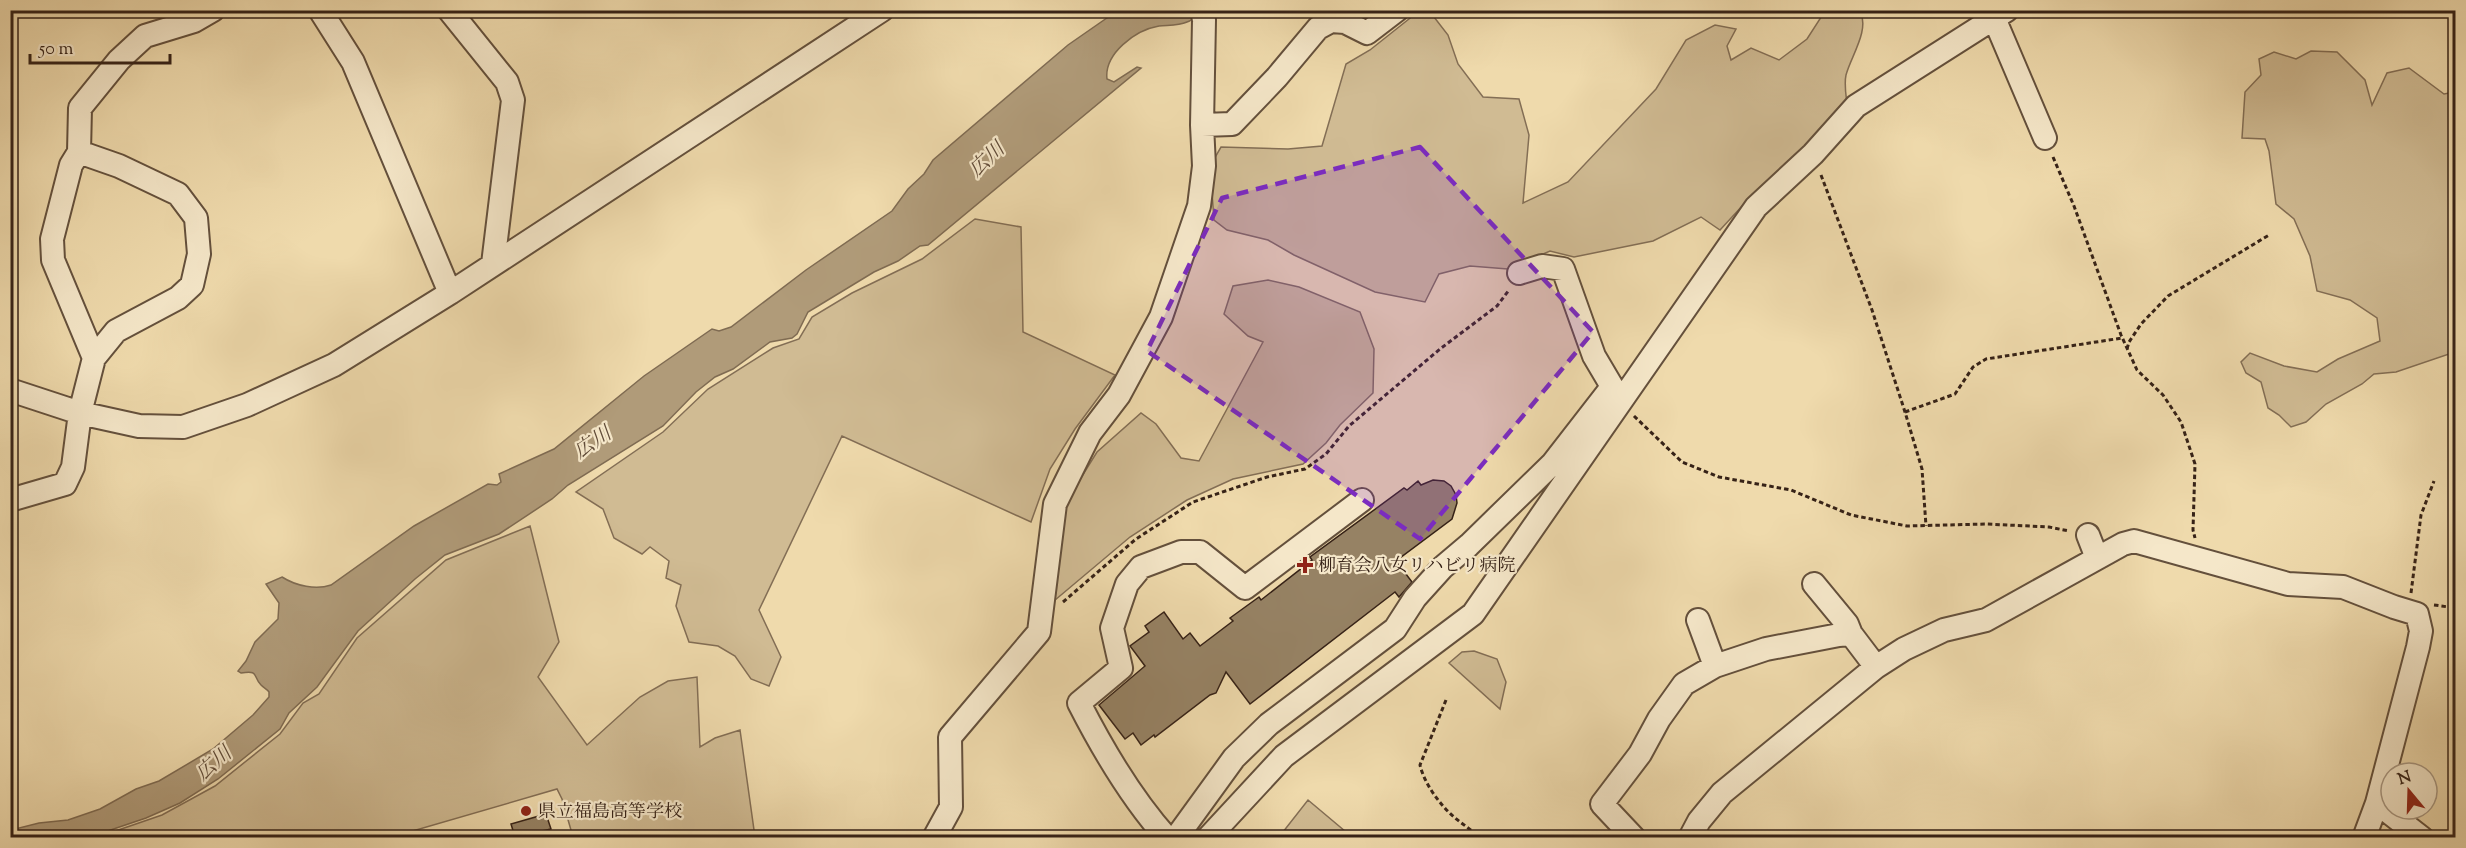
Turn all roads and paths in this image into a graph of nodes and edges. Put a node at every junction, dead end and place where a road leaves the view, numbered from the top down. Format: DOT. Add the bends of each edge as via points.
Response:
graph roads {
  1 [pos="213,10"];
  2 [pos="320,10"];
  3 [pos="449,10"];
  4 [pos="882,10"];
  5 [pos="1397,10"];
  6 [pos="2000,14"];
  7 [pos="1203,15"];
  8 [pos="1202,125"];
  9 [pos="2045,138"];
  10 [pos="79,152"];
  11 [pos="1813,154"];
  12 [pos="2269,235"];
  13 [pos="493,264"];
  14 [pos="1520,273"];
  15 [pos="450,293"];
  16 [pos="2122,338"];
  17 [pos="2127,349"];
  18 [pos="94,358"];
  19 [pos="10,390"];
  20 [pos="1617,395"];
  21 [pos="80,412"];
  22 [pos="1905,412"];
  23 [pos="2434,481"];
  24 [pos="10,500"];
  25 [pos="1362,500"];
  26 [pos="1926,526"];
  27 [pos="2088,535"];
  28 [pos="2196,543"];
  29 [pos="2097,558"];
  30 [pos="1814,584"];
  31 [pos="2409,606"];
  32 [pos="2456,608"];
  33 [pos="1040,620"];
  34 [pos="1698,620"];
  35 [pos="1851,634"];
  36 [pos="1715,666"];
  37 [pos="1876,667"];
  38 [pos="1446,700"];
  39 [pos="2378,803"];
  40 [pos="934,837"];
  41 [pos="1167,837"];
  42 [pos="1176,837"];
  43 [pos="1208,837"];
  44 [pos="1479,837"];
  45 [pos="1634,837"];
  46 [pos="1690,837"];
  47 [pos="2364,837"];
  48 [pos="2422,837"];
  1 -- 10 [label="street" via="194,21 145,36 119,60 80,108"];
  2 -- 15 [label="street" via="353,62"];
  3 -- 13 [label="street" via="507,82 513,100"];
  4 -- 13 [label="street"];
  5 -- 8 [label="street" via="1367,33 1345,21 1330,21 1317,28 1232,124"];
  6 -- 9 [label="street"];
  6 -- 11 [label="street" via="1856,105"];
  7 -- 8 [label="street"];
  8 -- 33 [label="street" via="1204,166 1199,206 1161,317 1119,395 1090,433 1055,504"];
  9 -- 16 [label="path"];
  10 -- 18 [label="street" via="71,165 52,239 53,260"];
  10 -- 18 [label="street" via="177,194 196,218 199,254 192,285 178,298 116,331"];
  11 -- 20 [label="street" via="1756,207"];
  11 -- 22 [label="path" via="1872,310"];
  12 -- 17 [label="path" via="2168,296 2141,324"];
  13 -- 15 [label="street"];
  14 -- 20 [label="street" via="1542,266 1563,269 1594,356"];
  14 -- 33 [label="path" via="1497,306 1349,426 1326,454 1305,469 1267,477 1193,502 1136,539"];
  15 -- 21 [label="street" via="334,365 247,405 183,427 139,426"];
  16 -- 17 [label="path"];
  16 -- 22 [label="path" via="1986,359 1973,368 1955,394"];
  17 -- 28 [label="path" via="2137,370 2163,395 2181,422 2194,464"];
  18 -- 21 [label="street"];
  19 -- 21 [label="street"];
  20 -- 26 [label="path" via="1682,462 1719,477 1791,490 1851,515"];
  20 -- 42 [label="street" via="1443,567 1414,598 1395,629 1269,724 1234,758"];
  20 -- 43 [label="street" via="1473,614 1284,756"];
  21 -- 24 [label="street" via="73,467 65,484"];
  22 -- 26 [label="path" via="1922,469"];
  23 -- 31 [label="path" via="2421,515"];
  25 -- 41 [label="street" via="1245,588 1200,552 1181,552 1141,567 1127,584 1112,628 1121,668 1079,702 1102,748"];
  26 -- 27 [label="path" via="2049,527"];
  27 -- 29 [label="street"];
  29 -- 31 [label="street" via="2134,541 2288,584 2343,587"];
  29 -- 37 [label="street" via="1986,620 1944,630"];
  30 -- 35 [label="street"];
  31 -- 32 [label="path"];
  31 -- 39 [label="street" via="2417,614 2421,631"];
  33 -- 40 [label="street" via="1039,632 950,737 951,807"];
  34 -- 36 [label="street"];
  35 -- 36 [label="street" via="1766,649"];
  35 -- 37 [label="street"];
  36 -- 45 [label="street" via="1684,684 1640,754 1602,804"];
  37 -- 46 [label="street" via="1722,793"];
  38 -- 44 [label="path" via="1420,765 1428,783 1453,816"];
  39 -- 47 [label="street"];
  39 -- 48 [label="street"];
}
